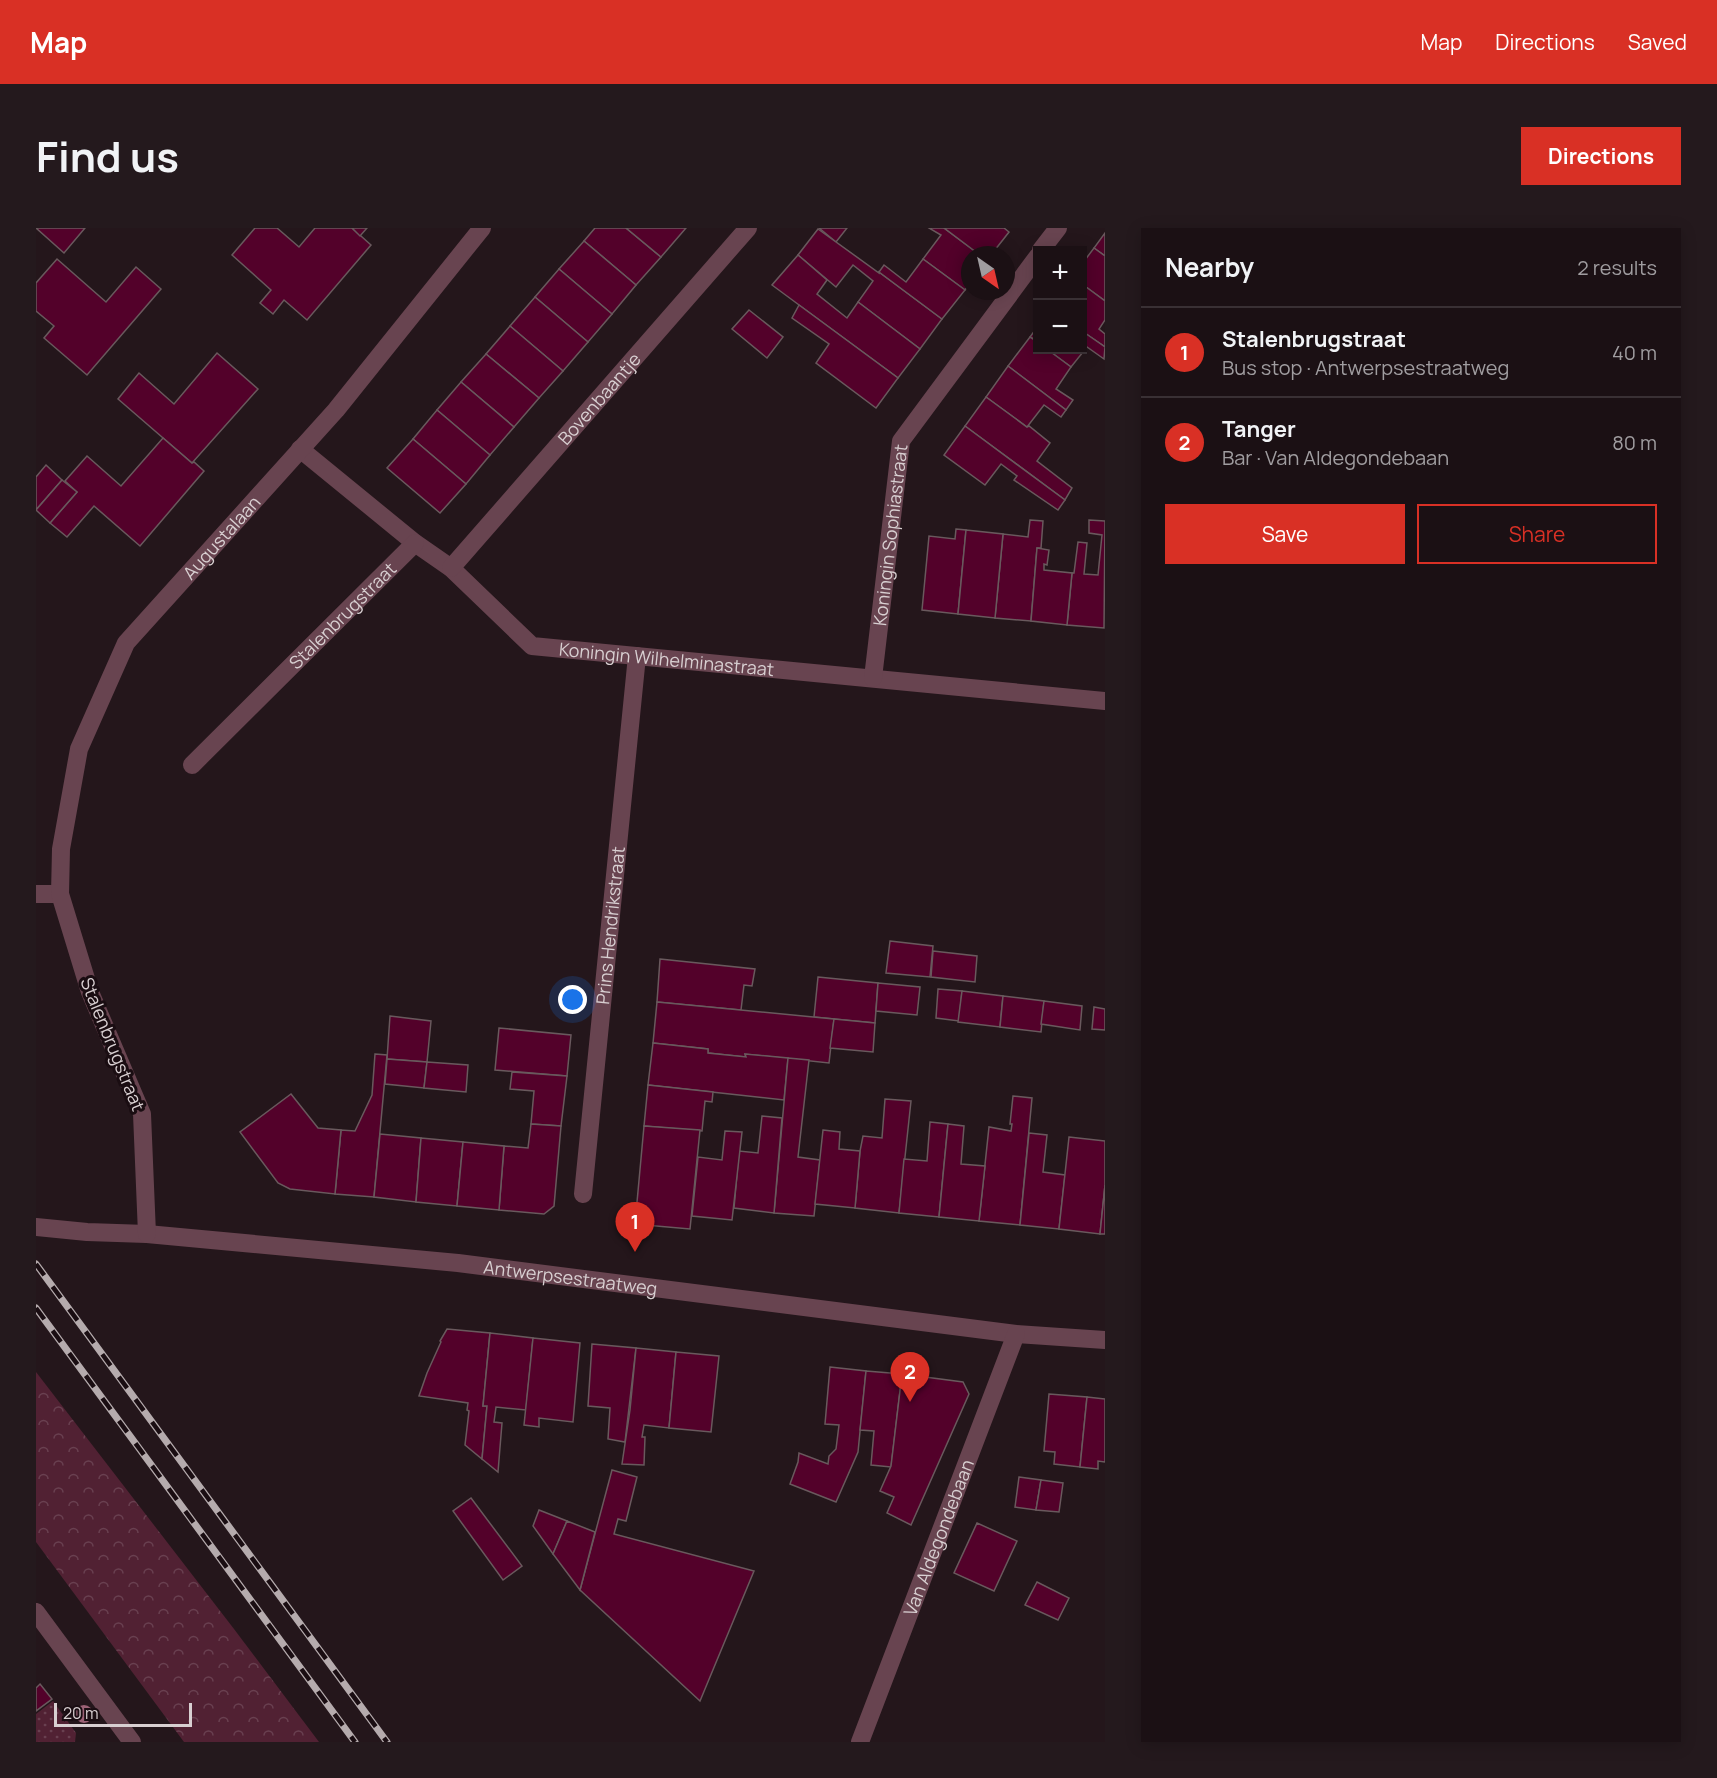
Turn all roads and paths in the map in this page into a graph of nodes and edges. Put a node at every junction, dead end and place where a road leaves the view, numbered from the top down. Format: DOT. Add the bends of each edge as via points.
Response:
graph roads {
  1 [pos="482,228"];
  2 [pos="748,228"];
  3 [pos="1058,228"];
  4 [pos="1044,246"];
  5 [pos="1033,263"];
  6 [pos="300,449"];
  7 [pos="415,543"];
  8 [pos="451,568"];
  9 [pos="637,656"];
  10 [pos="873,678"];
  11 [pos="1105,701"];
  12 [pos="192,765"];
  13 [pos="36,894"];
  14 [pos="60,894"];
  15 [pos="583,1194"];
  16 [pos="36,1227"];
  17 [pos="147,1234"];
  18 [pos="1016,1334"];
  19 [pos="1105,1340"];
  20 [pos="36,1612"];
  21 [pos="132,1742"];
  22 [pos="860,1742"];
  1 -- 6 [label="street, Augustalaan"];
  2 -- 8 [label="street, Bovenbaantje"];
  3 -- 4 [label="street"];
  5 -- 10 [label="street, Koningin Sophiastraat" via="901,441"];
  6 -- 7 [label="street, Koningin Wilhelminastraat"];
  6 -- 14 [label="street, Augustalaan" via="126,643 79,749 61,849"];
  7 -- 8 [label="street, Koningin Wilhelminastraat"];
  7 -- 12 [label="street, Stalenbrugstraat"];
  8 -- 9 [label="street, Koningin Wilhelminastraat" via="532,646"];
  9 -- 10 [label="street, Koningin Wilhelminastraat"];
  9 -- 15 [label="street, Prins Hendrikstraat"];
  10 -- 11 [label="street, Koningin Wilhelminastraat"];
  13 -- 14 [label="street"];
  14 -- 17 [label="street, Stalenbrugstraat" via="90,992 142,1114"];
  16 -- 17 [label="street, Antwerpsestraatweg"];
  17 -- 18 [label="street, Antwerpsestraatweg" via="458,1263"];
  18 -- 19 [label="street, Antwerpsestraatweg"];
  18 -- 22 [label="street, Van Aldegondebaan"];
  20 -- 21 [label="street"];
}
